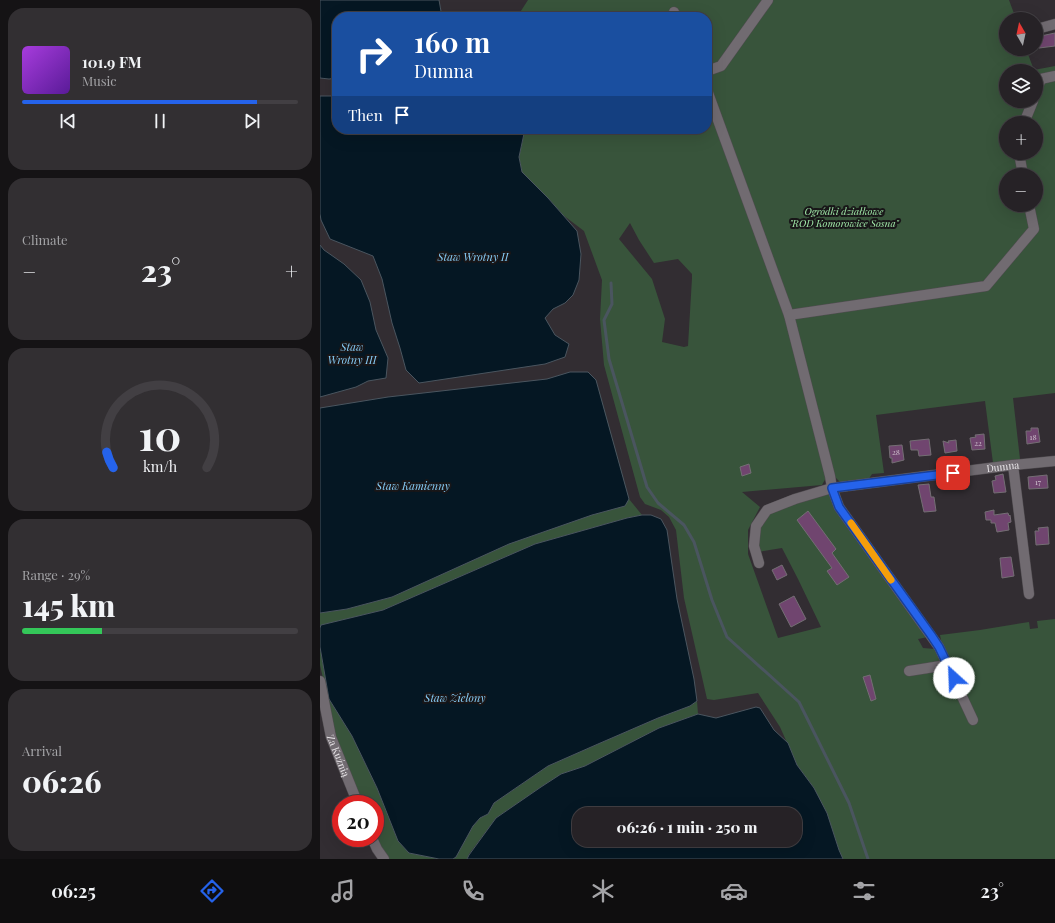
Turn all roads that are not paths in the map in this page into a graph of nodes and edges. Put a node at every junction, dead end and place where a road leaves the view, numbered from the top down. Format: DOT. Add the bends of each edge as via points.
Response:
graph roads {
  1 [pos="768,0"];
  2 [pos="1055,24"];
  3 [pos="1043,27"];
  4 [pos="712,69"];
  5 [pos="1055,76"];
  6 [pos="1043,79"];
  7 [pos="712,104"];
  8 [pos="1030,212"];
  9 [pos="789,315"];
  10 [pos="1055,461"];
  11 [pos="1013,465"];
  12 [pos="832,488"];
  13 [pos="759,564"];
  14 [pos="1029,594"];
  15 [pos="948,665"];
  16 [pos="909,671"];
  17 [pos="320,681"];
  18 [pos="973,720"];
  19 [pos="355,795"];
  20 [pos="376,847"];
  21 [pos="384,859"];
  1 -- 4 [label="street" via="721,66"];
  2 -- 3 [label="street"];
  5 -- 6 [label="street"];
  7 -- 9 [label="street"];
  8 -- 9 [label="street" via="1034,229 986,286"];
  9 -- 12 [label="street"];
  10 -- 11 [label="street, Dumna"];
  11 -- 12 [label="street, Dumna"];
  11 -- 14 [label="street"];
  12 -- 13 [label="street, Dumna" via="767,510 756,526 754,546"];
  12 -- 15 [label="street" via="839,507 931,635"];
  15 -- 16 [label="street"];
  15 -- 18 [label="street"];
  17 -- 19 [label="street, Za Kuźnią" via="332,737"];
  20 -- 21 [label="street"];
}
